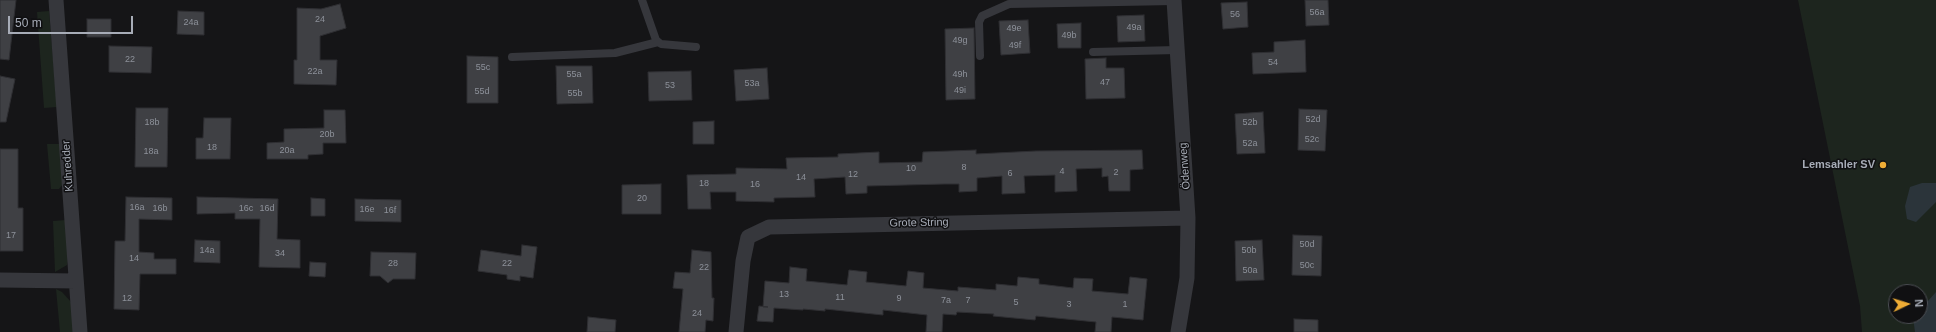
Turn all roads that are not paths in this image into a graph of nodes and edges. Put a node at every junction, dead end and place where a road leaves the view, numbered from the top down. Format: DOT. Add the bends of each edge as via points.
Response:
graph roads {
  1 [pos="56,0"];
  2 [pos="642,0"];
  3 [pos="1174,0"];
  4 [pos="658,42"];
  5 [pos="696,47"];
  6 [pos="1177,50"];
  7 [pos="1093,52"];
  8 [pos="980,56"];
  9 [pos="512,57"];
  10 [pos="1188,218"];
  11 [pos="0,280"];
  12 [pos="76,281"];
  13 [pos="80,332"];
  14 [pos="736,332"];
  15 [pos="1178,332"];
  1 -- 12 [label="street, Kuhredder"];
  2 -- 4 [label="lane" via="653,36"];
  3 -- 6 [label="street, Ödenweg"];
  3 -- 8 [label="lane" via="1009,4 982,16 979,22"];
  4 -- 5 [label="lane"];
  4 -- 9 [label="lane" via="615,53"];
  6 -- 7 [label="lane"];
  6 -- 10 [label="street, Ödenweg"];
  10 -- 14 [label="street, Grote String" via="769,227 748,237 742,261"];
  10 -- 15 [label="street, Ödenweg" via="1187,278"];
  11 -- 12 [label="street"];
  12 -- 13 [label="street, Kuhredder"];
}
